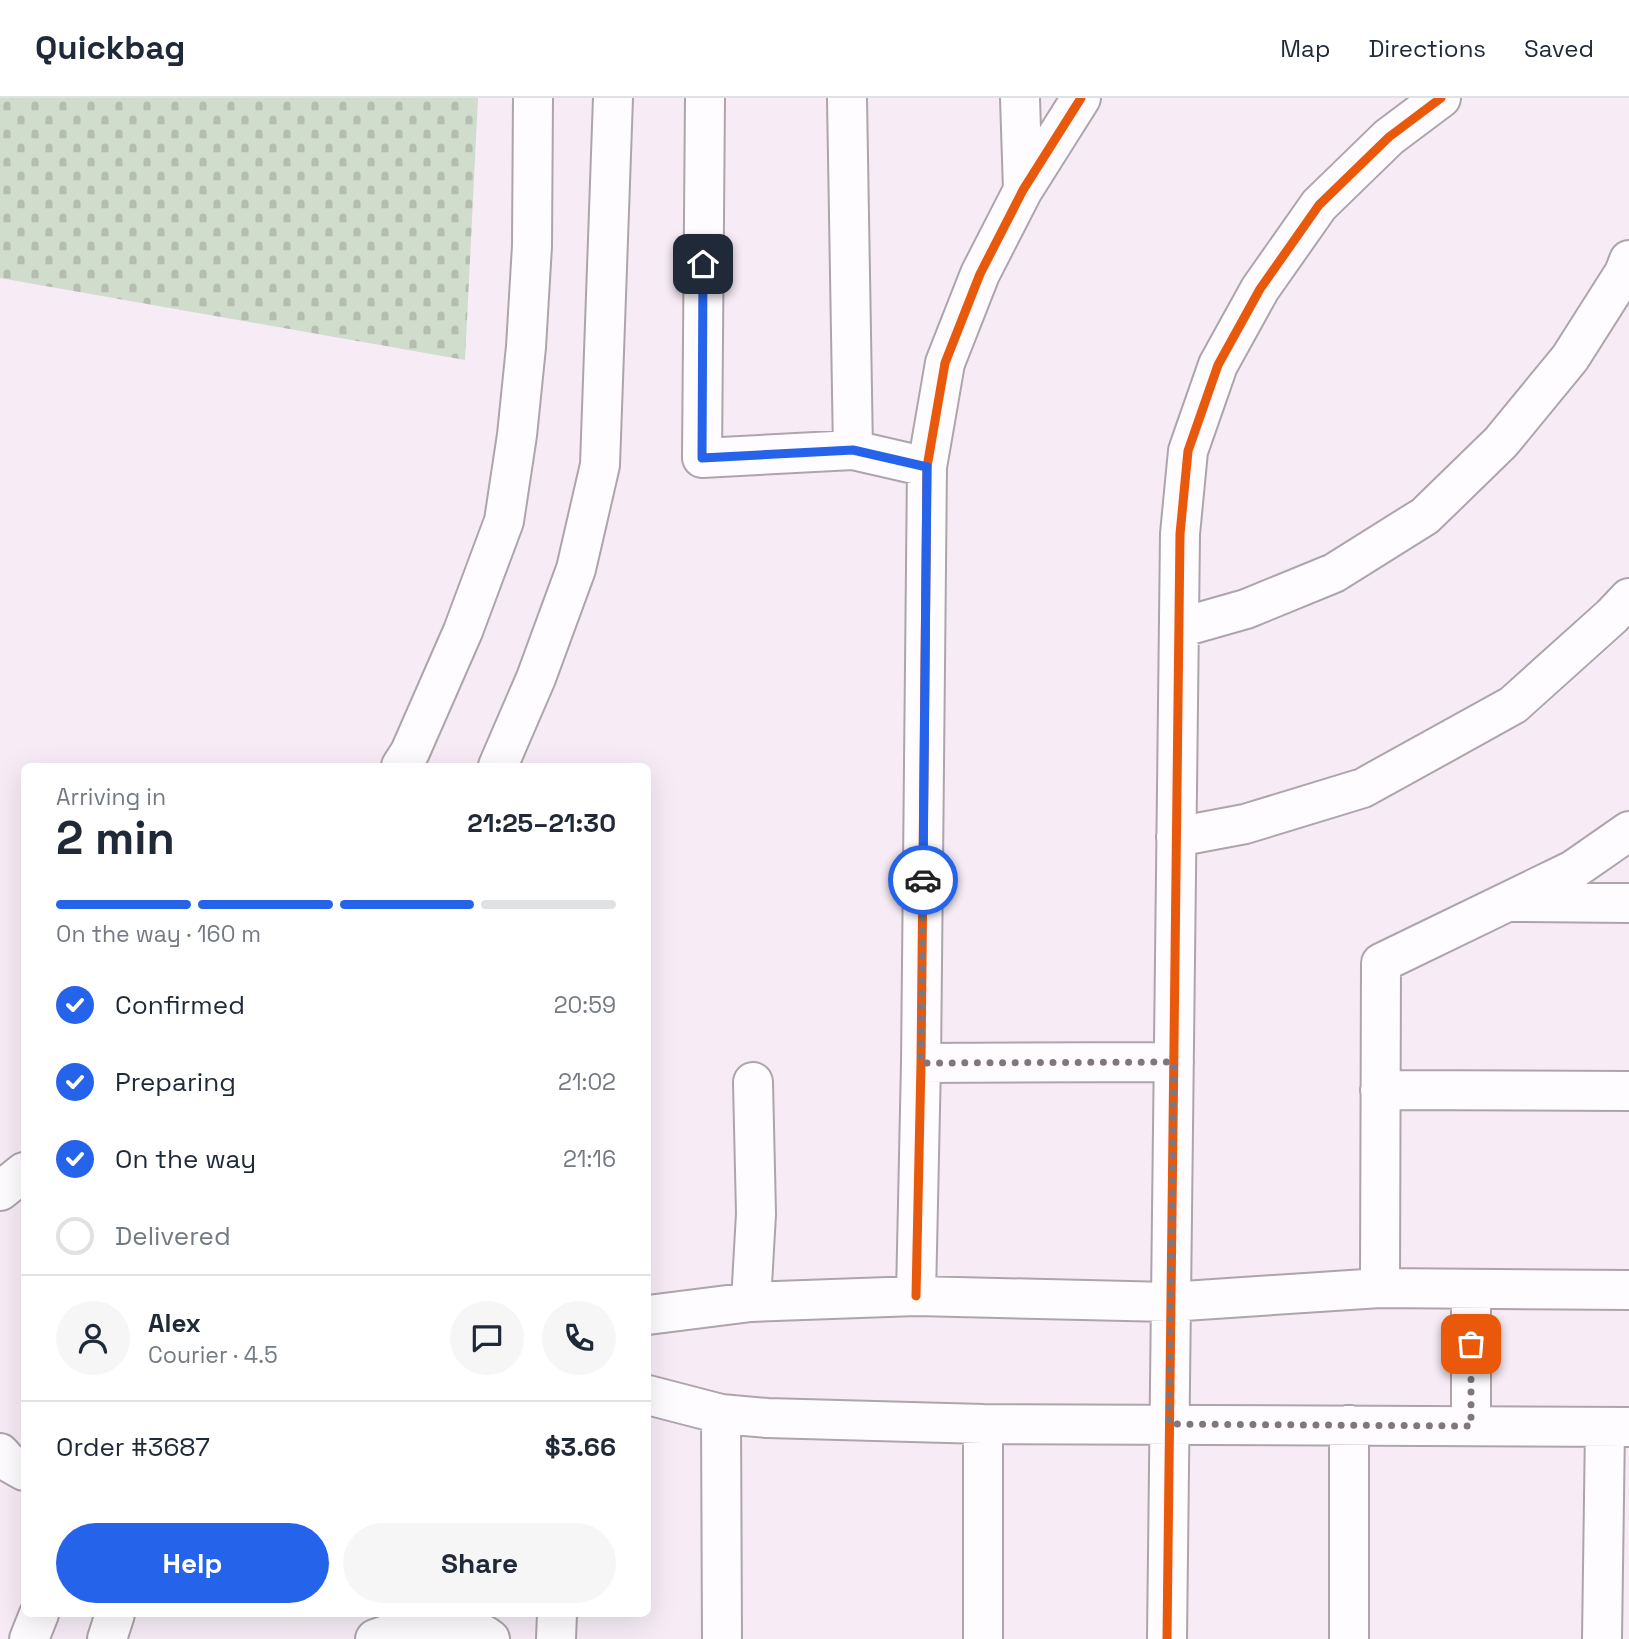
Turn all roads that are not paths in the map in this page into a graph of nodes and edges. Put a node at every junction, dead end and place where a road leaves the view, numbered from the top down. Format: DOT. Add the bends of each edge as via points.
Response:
graph roads {
  1 [pos="533,98"];
  2 [pos="613,98"];
  3 [pos="705,98"];
  4 [pos="847,98"];
  5 [pos="1020,98"];
  6 [pos="1081,98"];
  7 [pos="1441,98"];
  8 [pos="1023,190"];
  9 [pos="1629,260"];
  10 [pos="853,450"];
  11 [pos="927,467"];
  12 [pos="1629,598"];
  13 [pos="1179,628"];
  14 [pos="403,763"];
  15 [pos="499,763"];
  16 [pos="1629,831"];
  17 [pos="1176,837"];
  18 [pos="1506,902"];
  19 [pos="1629,903"];
  20 [pos="1174,1062"];
  21 [pos="921,1063"];
  22 [pos="752,1082"];
  23 [pos="1380,1090"];
  24 [pos="1629,1091"];
  25 [pos="21,1174"];
  26 [pos="0,1191"];
  27 [pos="1380,1288"];
  28 [pos="1471,1289"];
  29 [pos="1629,1290"];
  30 [pos="916,1296"];
  31 [pos="1169,1301"];
  32 [pos="751,1302"];
  33 [pos="651,1315"];
  34 [pos="651,1396"];
  35 [pos="721,1415"];
  36 [pos="983,1424"];
  37 [pos="1169,1424"];
  38 [pos="1349,1425"];
  39 [pos="1471,1426"];
  40 [pos="1617,1427"];
  41 [pos="38,1617"];
  42 [pos="114,1617"];
  43 [pos="557,1617"];
  44 [pos="29,1639"];
  45 [pos="107,1639"];
  46 [pos="375,1639"];
  47 [pos="491,1639"];
  48 [pos="556,1639"];
  49 [pos="722,1639"];
  50 [pos="982,1639"];
  51 [pos="1167,1639"];
  52 [pos="1349,1639"];
  53 [pos="1602,1639"];
  1 -- 14 [label="street" via="527,335 504,522 463,631"];
  2 -- 15 [label="street" via="600,465 576,569"];
  3 -- 10 [label="street" via="702,458"];
  4 -- 10 [label="street"];
  5 -- 8 [label="street"];
  6 -- 8 [label="street"];
  7 -- 13 [label="street" via="1389,137 1320,205 1260,289 1218,365 1188,451 1180,534"];
  8 -- 11 [label="street" via="979,274 945,363"];
  9 -- 13 [label="street" via="1570,358 1501,442 1425,516 1334,573 1247,609"];
  10 -- 11 [label="street"];
  11 -- 21 [label="street"];
  12 -- 17 [label="street" via="1513,705 1363,788 1245,824"];
  13 -- 17 [label="street"];
  16 -- 18 [label="street" via="1573,870"];
  17 -- 20 [label="street"];
  18 -- 19 [label="street"];
  18 -- 23 [label="street" via="1381,963"];
  20 -- 21 [label="street"];
  20 -- 31 [label="street"];
  21 -- 30 [label="street"];
  22 -- 32 [label="street" via="756,1214"];
  23 -- 24 [label="street"];
  23 -- 27 [label="street"];
  25 -- 26 [label="street"];
  27 -- 28 [label="street"];
  27 -- 31 [label="street"];
  28 -- 29 [label="street"];
  28 -- 39 [label="street"];
  30 -- 31 [label="street"];
  30 -- 32 [label="street"];
  31 -- 37 [label="street"];
  32 -- 33 [label="street"];
  34 -- 35 [label="street"];
  35 -- 36 [label="street"];
  35 -- 49 [label="street"];
  36 -- 37 [label="street"];
  36 -- 50 [label="street"];
  37 -- 38 [label="street"];
  37 -- 51 [label="street"];
  38 -- 39 [label="street"];
  38 -- 52 [label="street"];
  39 -- 40 [label="street"];
  40 -- 53 [label="street"];
  41 -- 44 [label="street"];
  42 -- 45 [label="street"];
  43 -- 48 [label="street"];
  46 -- 47 [label="street" via="395,1631 445,1625 484,1633"];
}
